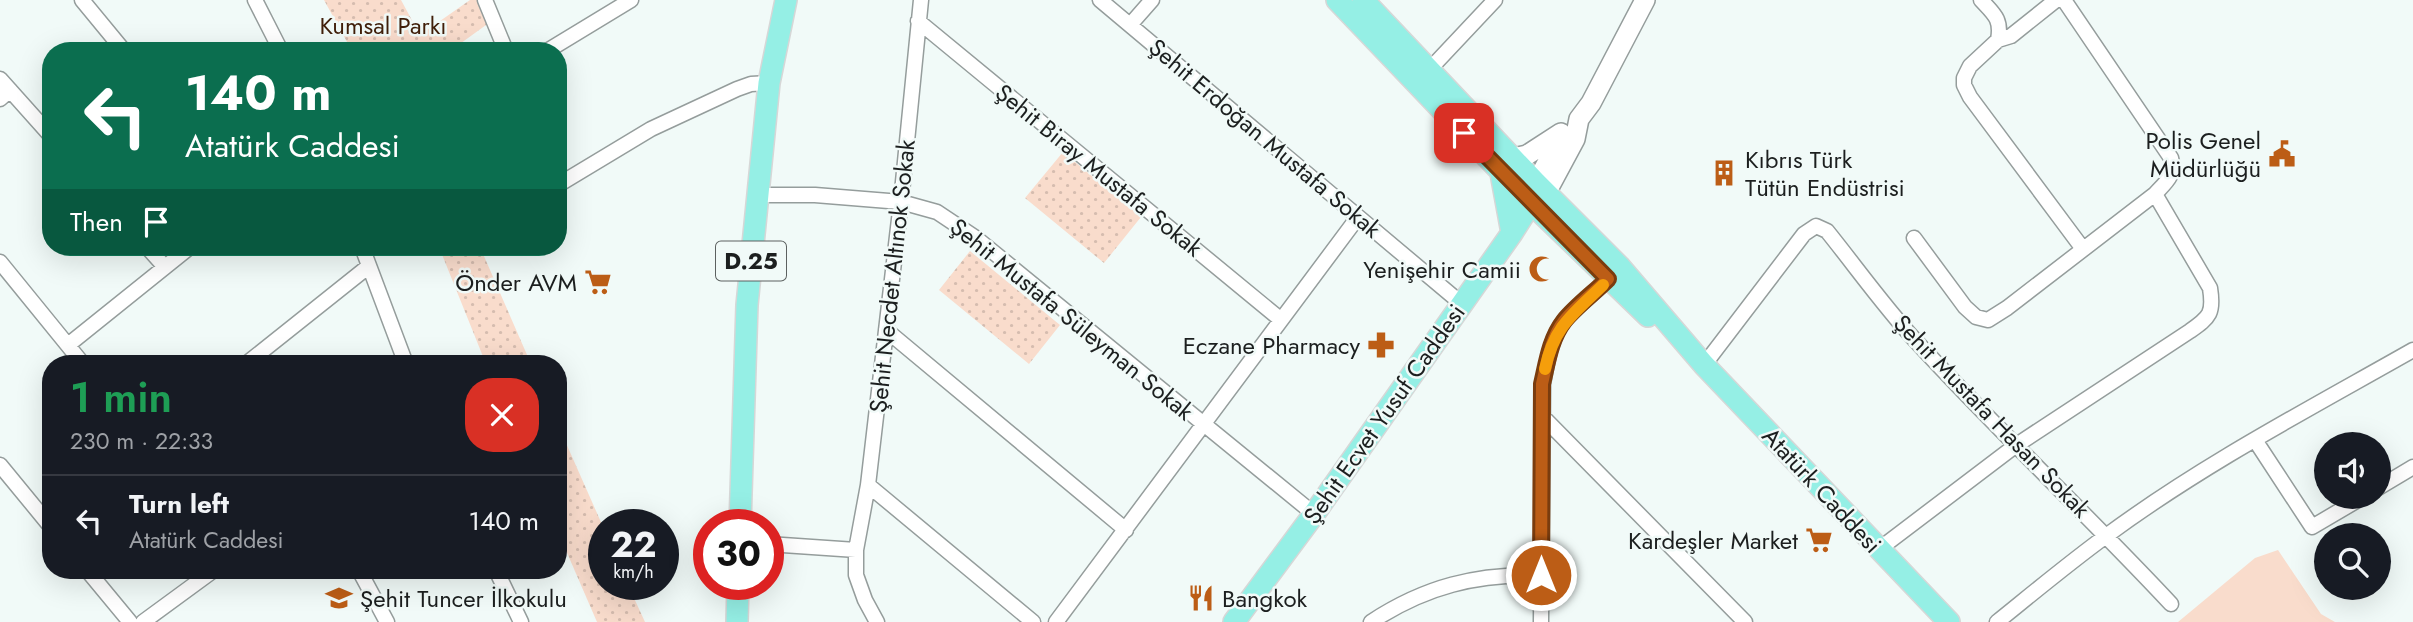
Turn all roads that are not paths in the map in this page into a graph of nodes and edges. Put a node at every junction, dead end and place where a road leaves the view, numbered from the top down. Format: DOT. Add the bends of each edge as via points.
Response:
graph roads {
  1 [pos="82,0"];
  2 [pos="255,0"];
  3 [pos="485,0"];
  4 [pos="631,0"];
  5 [pos="786,0"];
  6 [pos="921,0"];
  7 [pos="1100,0"];
  8 [pos="1152,0"];
  9 [pos="1337,0"];
  10 [pos="1363,0"];
  11 [pos="1495,0"];
  12 [pos="1645,0"];
  13 [pos="1981,0"];
  14 [pos="2056,0"];
  15 [pos="2064,0"];
  16 [pos="918,21"];
  17 [pos="1130,25"];
  18 [pos="1998,40"];
  19 [pos="117,42"];
  20 [pos="276,42"];
  21 [pos="502,42"];
  22 [pos="562,42"];
  23 [pos="1430,69"];
  24 [pos="769,83"];
  25 [pos="3,90"];
  26 [pos="1572,125"];
  27 [pos="42,127"];
  28 [pos="1563,162"];
  29 [pos="1507,164"];
  30 [pos="567,180"];
  31 [pos="1538,193"];
  32 [pos="2155,194"];
  33 [pos="758,195"];
  34 [pos="901,202"];
  35 [pos="1358,217"];
  36 [pos="1568,227"];
  37 [pos="1512,233"];
  38 [pos="1914,238"];
  39 [pos="2083,249"];
  40 [pos="155,256"];
  41 [pos="179,256"];
  42 [pos="365,256"];
  43 [pos="0,261"];
  44 [pos="369,266"];
  45 [pos="165,267"];
  46 [pos="5,279"];
  47 [pos="1608,279"];
  48 [pos="1462,304"];
  49 [pos="1280,319"];
  50 [pos="887,330"];
  51 [pos="68,345"];
  52 [pos="2413,350"];
  53 [pos="76,355"];
  54 [pos="257,355"];
  55 [pos="403,355"];
  56 [pos="1699,360"];
  57 [pos="1543,417"];
  58 [pos="1203,425"];
  59 [pos="2255,440"];
  60 [pos="2015,446"];
  61 [pos="2413,467"];
  62 [pos="3,476"];
  63 [pos="2391,480"];
  64 [pos="868,485"];
  65 [pos="741,509"];
  66 [pos="2343,509"];
  67 [pos="1314,514"];
  68 [pos="42,517"];
  69 [pos="1126,530"];
  70 [pos="2106,535"];
  71 [pos="784,545"];
  72 [pos="856,550"];
  73 [pos="1878,550"];
  74 [pos="1541,575"];
  75 [pos="94,579"];
  76 [pos="202,579"];
  77 [pos="364,579"];
  78 [pos="500,579"];
  79 [pos="738,600"];
  80 [pos="2171,604"];
  81 [pos="1236,621"];
  82 [pos="130,622"];
  83 [pos="143,622"];
  84 [pos="387,622"];
  85 [pos="521,622"];
  86 [pos="737,622"];
  87 [pos="877,622"];
  88 [pos="1033,622"];
  89 [pos="1056,622"];
  90 [pos="1371,622"];
  91 [pos="1541,622"];
  92 [pos="1745,622"];
  93 [pos="1949,622"];
  94 [pos="1997,622"];
  1 -- 19 [label="street"];
  2 -- 20 [label="street"];
  3 -- 21 [label="street"];
  4 -- 22 [label="street"];
  5 -- 24 [label="main road, D.25"];
  6 -- 16 [label="street, Şehit Necdet Altınok Sokak"];
  7 -- 17 [label="street, Şehit Erdoğan Mustafa Sokak"];
  8 -- 17 [label="street"];
  9 -- 29 [label="main road, Atatürk Caddesi"];
  10 -- 23 [label="main road, Atatürk Caddesi"];
  11 -- 23 [label="street"];
  12 -- 26 [label="main road, Şehit Ecvet Yusuf Caddesi" via="1591,103"];
  13 -- 18 [label="street" via="2000,27"];
  14 -- 18 [label="street" via="2011,36"];
  15 -- 32 [label="street" via="2171,158 2172,174"];
  16 -- 34 [label="street, Şehit Necdet Altınok Sokak"];
  16 -- 49 [label="street, Şehit Biray Mustafa Sokak"];
  17 -- 35 [label="street, Şehit Erdoğan Mustafa Sokak"];
  18 -- 39 [label="street" via="1967,71 1965,90"];
  23 -- 29 [label="main road, Atatürk Caddesi"];
  24 -- 30 [label="street" via="737,89 651,129"];
  24 -- 33 [label="main road, D.25"];
  25 -- 27 [label="street"];
  26 -- 28 [label="main road, Şehit Ecvet Yusuf Caddesi" via="1575,139"];
  26 -- 29 [label="main road"];
  26 -- 31 [label="main road"];
  28 -- 31 [label="main road, Şehit Ecvet Yusuf Caddesi"];
  28 -- 36 [label="main road" via="1561,182"];
  29 -- 31 [label="main road, Atatürk Caddesi"];
  29 -- 37 [label="main road"];
  31 -- 36 [label="main road, Atatürk Caddesi"];
  31 -- 37 [label="main road, Şehit Ecvet Yusuf Caddesi"];
  32 -- 39 [label="street"];
  32 -- 60 [label="street" via="2210,288 2211,310 2190,331"];
  33 -- 34 [label="street, Şehit Mustafa Süleyman Sokak"];
  33 -- 65 [label="main road, D.25" via="747,305"];
  34 -- 50 [label="street, Şehit Necdet Altınok Sokak"];
  34 -- 58 [label="street, Şehit Mustafa Süleyman Sokak" via="937,212 976,238"];
  35 -- 48 [label="street, Şehit Erdoğan Mustafa Sokak"];
  35 -- 49 [label="street"];
  36 -- 37 [label="main road"];
  36 -- 47 [label="main road, Atatürk Caddesi"];
  36 -- 56 [label="main road, Atatürk Caddesi" via="1639,287"];
  37 -- 48 [label="main road, Şehit Ecvet Yusuf Caddesi"];
  38 -- 39 [label="street" via="1965,307 1988,320"];
  40 -- 45 [label="street"];
  41 -- 45 [label="street"];
  42 -- 44 [label="street"];
  43 -- 46 [label="street"];
  44 -- 54 [label="street"];
  44 -- 55 [label="street"];
  45 -- 51 [label="street"];
  46 -- 51 [label="street"];
  47 -- 56 [label="main road, Atatürk Caddesi"];
  47 -- 57 [label="street" via="1565,320 1555,336 1542,384"];
  48 -- 67 [label="main road, Şehit Ecvet Yusuf Caddesi"];
  49 -- 58 [label="street"];
  50 -- 64 [label="street, Şehit Necdet Altınok Sokak"];
  50 -- 69 [label="street"];
  51 -- 53 [label="street"];
  52 -- 59 [label="street"];
  56 -- 60 [label="street, Şehit Mustafa Hasan Sokak" via="1804,234 1816,226 1827,231 1912,337"];
  56 -- 73 [label="main road, Atatürk Caddesi"];
  57 -- 74 [label="street"];
  57 -- 92 [label="street"];
  58 -- 67 [label="street, Şehit Mustafa Süleyman Sokak"];
  58 -- 69 [label="street"];
  59 -- 66 [label="street" via="2312,527"];
  59 -- 70 [label="street"];
  60 -- 70 [label="street, Şehit Mustafa Hasan Sokak"];
  60 -- 73 [label="street"];
  61 -- 63 [label="street"];
  62 -- 68 [label="street"];
  64 -- 72 [label="street, Şehit Necdet Altınok Sokak"];
  64 -- 88 [label="street"];
  67 -- 81 [label="main road, Şehit Ecvet Yusuf Caddesi"];
  69 -- 89 [label="street"];
  70 -- 80 [label="street, Şehit Mustafa Hasan Sokak"];
  70 -- 94 [label="street"];
  71 -- 72 [label="street"];
  72 -- 87 [label="street, Şehit Necdet Altınok Sokak" via="856,575"];
  73 -- 93 [label="main road, Atatürk Caddesi"];
  74 -- 90 [label="street" via="1455,583 1415,597"];
  74 -- 91 [label="street"];
  75 -- 82 [label="street"];
  76 -- 83 [label="street"];
  77 -- 84 [label="street"];
  78 -- 85 [label="street"];
  79 -- 86 [label="main road"];
}
